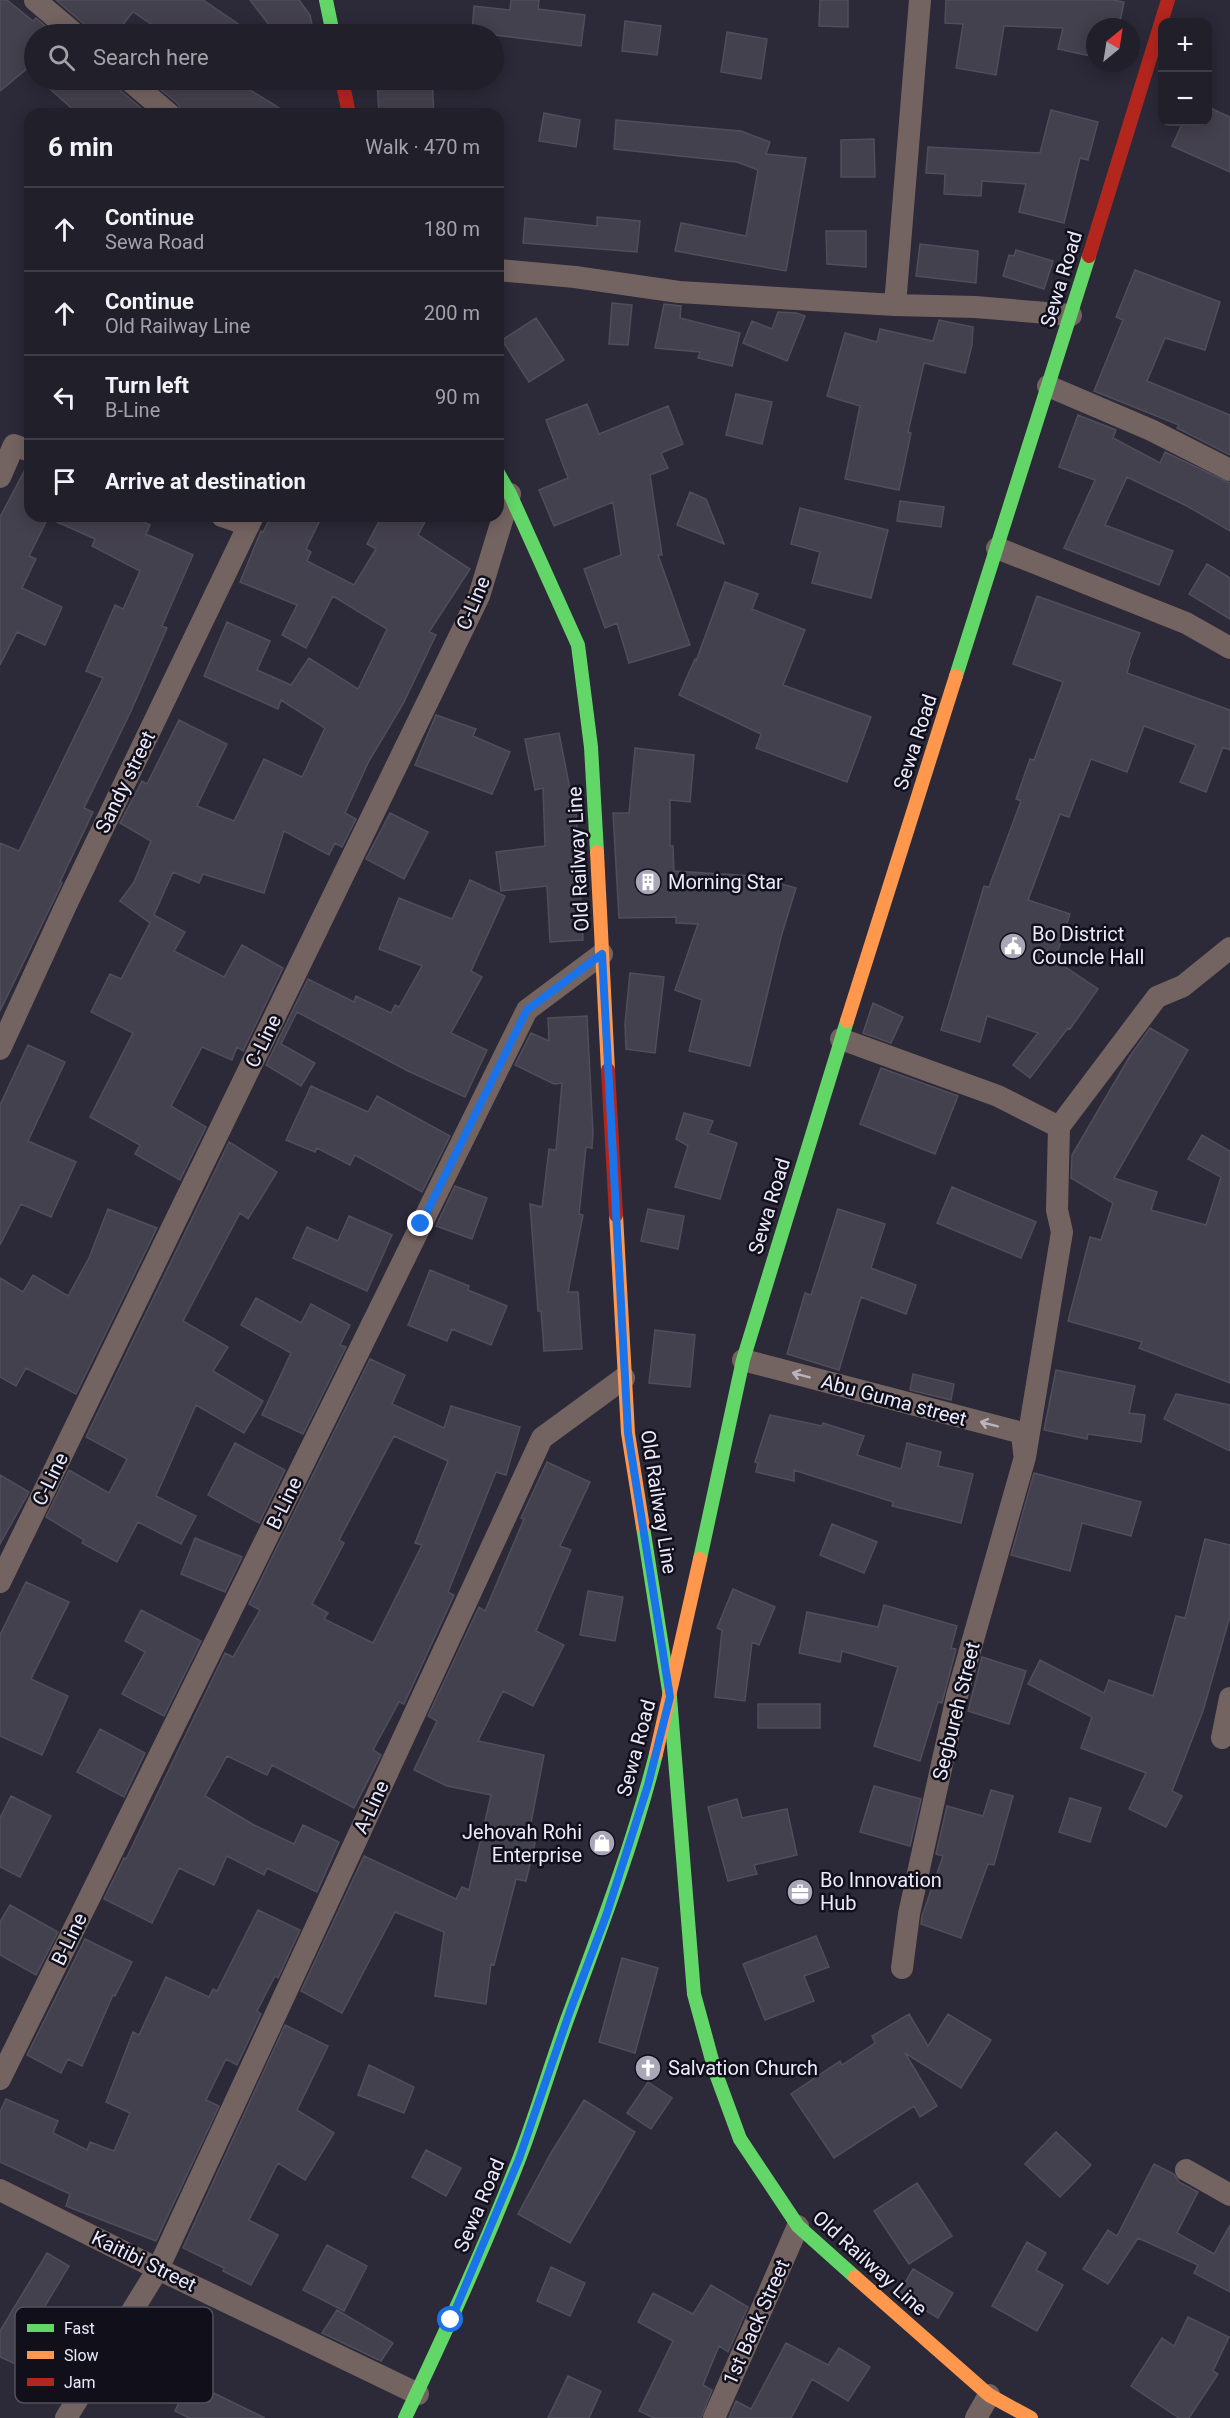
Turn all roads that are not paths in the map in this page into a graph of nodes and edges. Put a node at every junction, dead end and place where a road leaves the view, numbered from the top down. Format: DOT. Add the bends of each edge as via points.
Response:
graph roads {
  1 [pos="34,0"];
  2 [pos="326,0"];
  3 [pos="920,0"];
  4 [pos="1168,0"];
  5 [pos="63,24"];
  6 [pos="331,24"];
  7 [pos="141,90"];
  8 [pos="344,90"];
  9 [pos="162,108"];
  10 [pos="348,108"];
  11 [pos="504,271"];
  12 [pos="895,305"];
  13 [pos="1071,315"];
  14 [pos="1048,386"];
  15 [pos="24,449"];
  16 [pos="1230,470"];
  17 [pos="0,477"];
  18 [pos="504,484"];
  19 [pos="510,494"];
  20 [pos="504,513"];
  21 [pos="250,522"];
  22 [pos="501,522"];
  23 [pos="997,548"];
  24 [pos="1230,648"];
  25 [pos="1230,948"];
  26 [pos="602,954"];
  27 [pos="841,1040"];
  28 [pos="0,1049"];
  29 [pos="1059,1127"];
  30 [pos="743,1360"];
  31 [pos="624,1378"];
  32 [pos="1025,1457"];
  33 [pos="0,1582"];
  34 [pos="670,1697"];
  35 [pos="1230,1698"];
  36 [pos="1222,1738"];
  37 [pos="902,1968"];
  38 [pos="0,2079"];
  39 [pos="1186,2170"];
  40 [pos="0,2190"];
  41 [pos="1230,2195"];
  42 [pos="798,2226"];
  43 [pos="158,2269"];
  44 [pos="135,2307"];
  45 [pos="418,2394"];
  46 [pos="989,2395"];
  47 [pos="75,2403"];
  48 [pos="66,2418"];
  49 [pos="405,2418"];
  50 [pos="714,2418"];
  51 [pos="976,2418"];
  52 [pos="1031,2418"];
  1 -- 5 [label="street"];
  2 -- 6 [label="main road"];
  3 -- 12 [label="street"];
  4 -- 13 [label="main road, Sewa Road"];
  7 -- 9 [label="street"];
  8 -- 10 [label="main road"];
  11 -- 12 [label="street" via="679,292"];
  12 -- 13 [label="street"];
  13 -- 14 [label="main road, Sewa Road"];
  14 -- 16 [label="street" via="1151,430"];
  14 -- 23 [label="main road, Sewa Road"];
  15 -- 17 [label="street" via="14,445"];
  18 -- 19 [label="main road, Old Railway Line"];
  19 -- 20 [label="street, C-Line"];
  19 -- 26 [label="main road, Old Railway Line" via="578,645 591,747"];
  21 -- 28 [label="street, Sandy street"];
  22 -- 33 [label="street, C-Line" via="478,596"];
  23 -- 24 [label="street" via="1186,623"];
  23 -- 27 [label="main road, Sewa Road"];
  25 -- 29 [label="street" via="1183,986 1157,997"];
  26 -- 31 [label="main road, Old Railway Line"];
  26 -- 38 [label="street, B-Line" via="527,1010"];
  27 -- 29 [label="street" via="998,1096"];
  27 -- 30 [label="main road, Sewa Road"];
  29 -- 32 [label="street, Segbureh Street" via="1057,1210 1062,1232"];
  32 -- 30 [label="street, Abu Guma street, one-way" via="1022,1433"];
  30 -- 34 [label="main road, Sewa Road"];
  31 -- 34 [label="main road, Old Railway Line" via="628,1433"];
  31 -- 43 [label="street, A-Line" via="542,1438"];
  32 -- 37 [label="street, Segbureh Street" via="957,1696 909,1914"];
  34 -- 42 [label="main road, Old Railway Line" via="694,1994 715,2071 740,2139"];
  34 -- 45 [label="main road, Sewa Road" via="648,1785 606,1916 519,2159"];
  35 -- 36 [label="street"];
  39 -- 41 [label="street"];
  40 -- 43 [label="street, Kaitibi Street"];
  42 -- 46 [label="main road, Old Railway Line"];
  42 -- 50 [label="street, 1st Back Street"];
  43 -- 44 [label="street"];
  43 -- 45 [label="street, Kaitibi Street"];
  45 -- 49 [label="main road, Sewa Road"];
  46 -- 51 [label="street"];
  46 -- 52 [label="main road, Old Railway Line"];
  47 -- 48 [label="street"];
}
